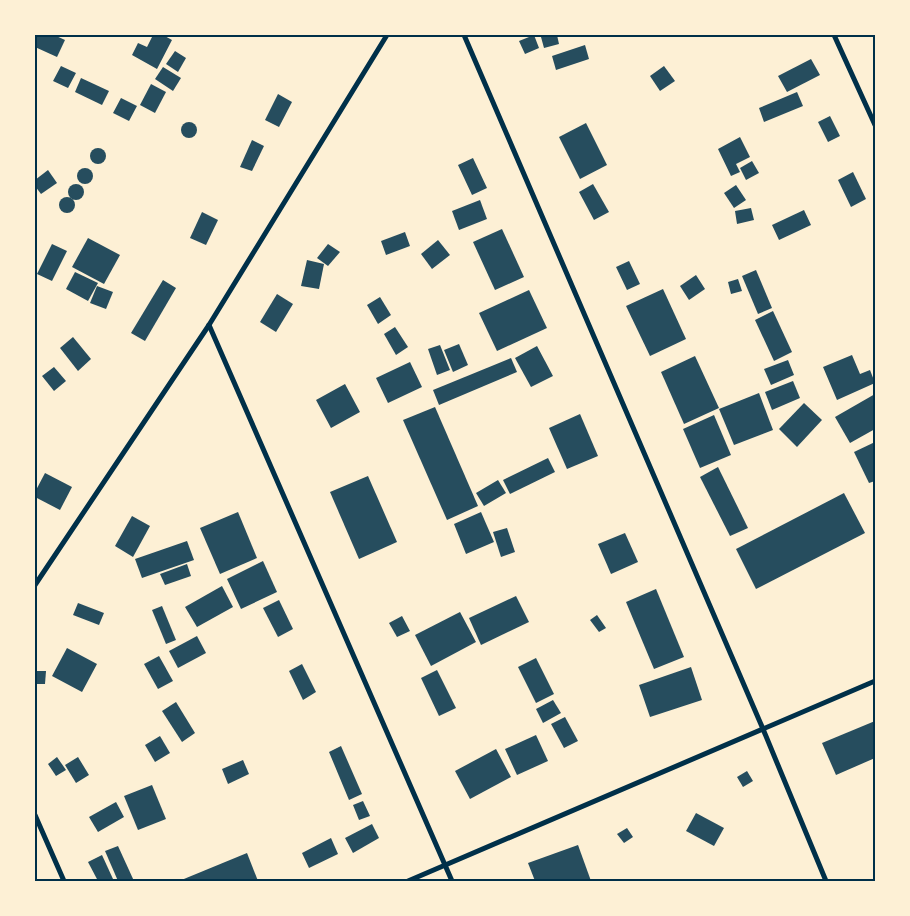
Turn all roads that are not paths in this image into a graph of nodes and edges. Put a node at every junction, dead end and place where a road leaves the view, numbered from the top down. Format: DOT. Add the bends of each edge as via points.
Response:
graph roads {
  1 [pos="387,35"];
  2 [pos="464,35"];
  3 [pos="834,35"];
  4 [pos="875,125"];
  5 [pos="209,325"];
  6 [pos="35,585"];
  7 [pos="875,681"];
  8 [pos="763,729"];
  9 [pos="35,815"];
  10 [pos="445,865"];
  11 [pos="64,881"];
  12 [pos="408,881"];
  13 [pos="452,881"];
  14 [pos="826,881"];
  1 -- 5 [label="street"];
  2 -- 8 [label="street"];
  3 -- 4 [label="street"];
  5 -- 6 [label="street"];
  5 -- 10 [label="street"];
  7 -- 8 [label="street"];
  8 -- 10 [label="street"];
  8 -- 14 [label="street"];
  9 -- 11 [label="street"];
  10 -- 12 [label="street"];
  10 -- 13 [label="street"];
}
